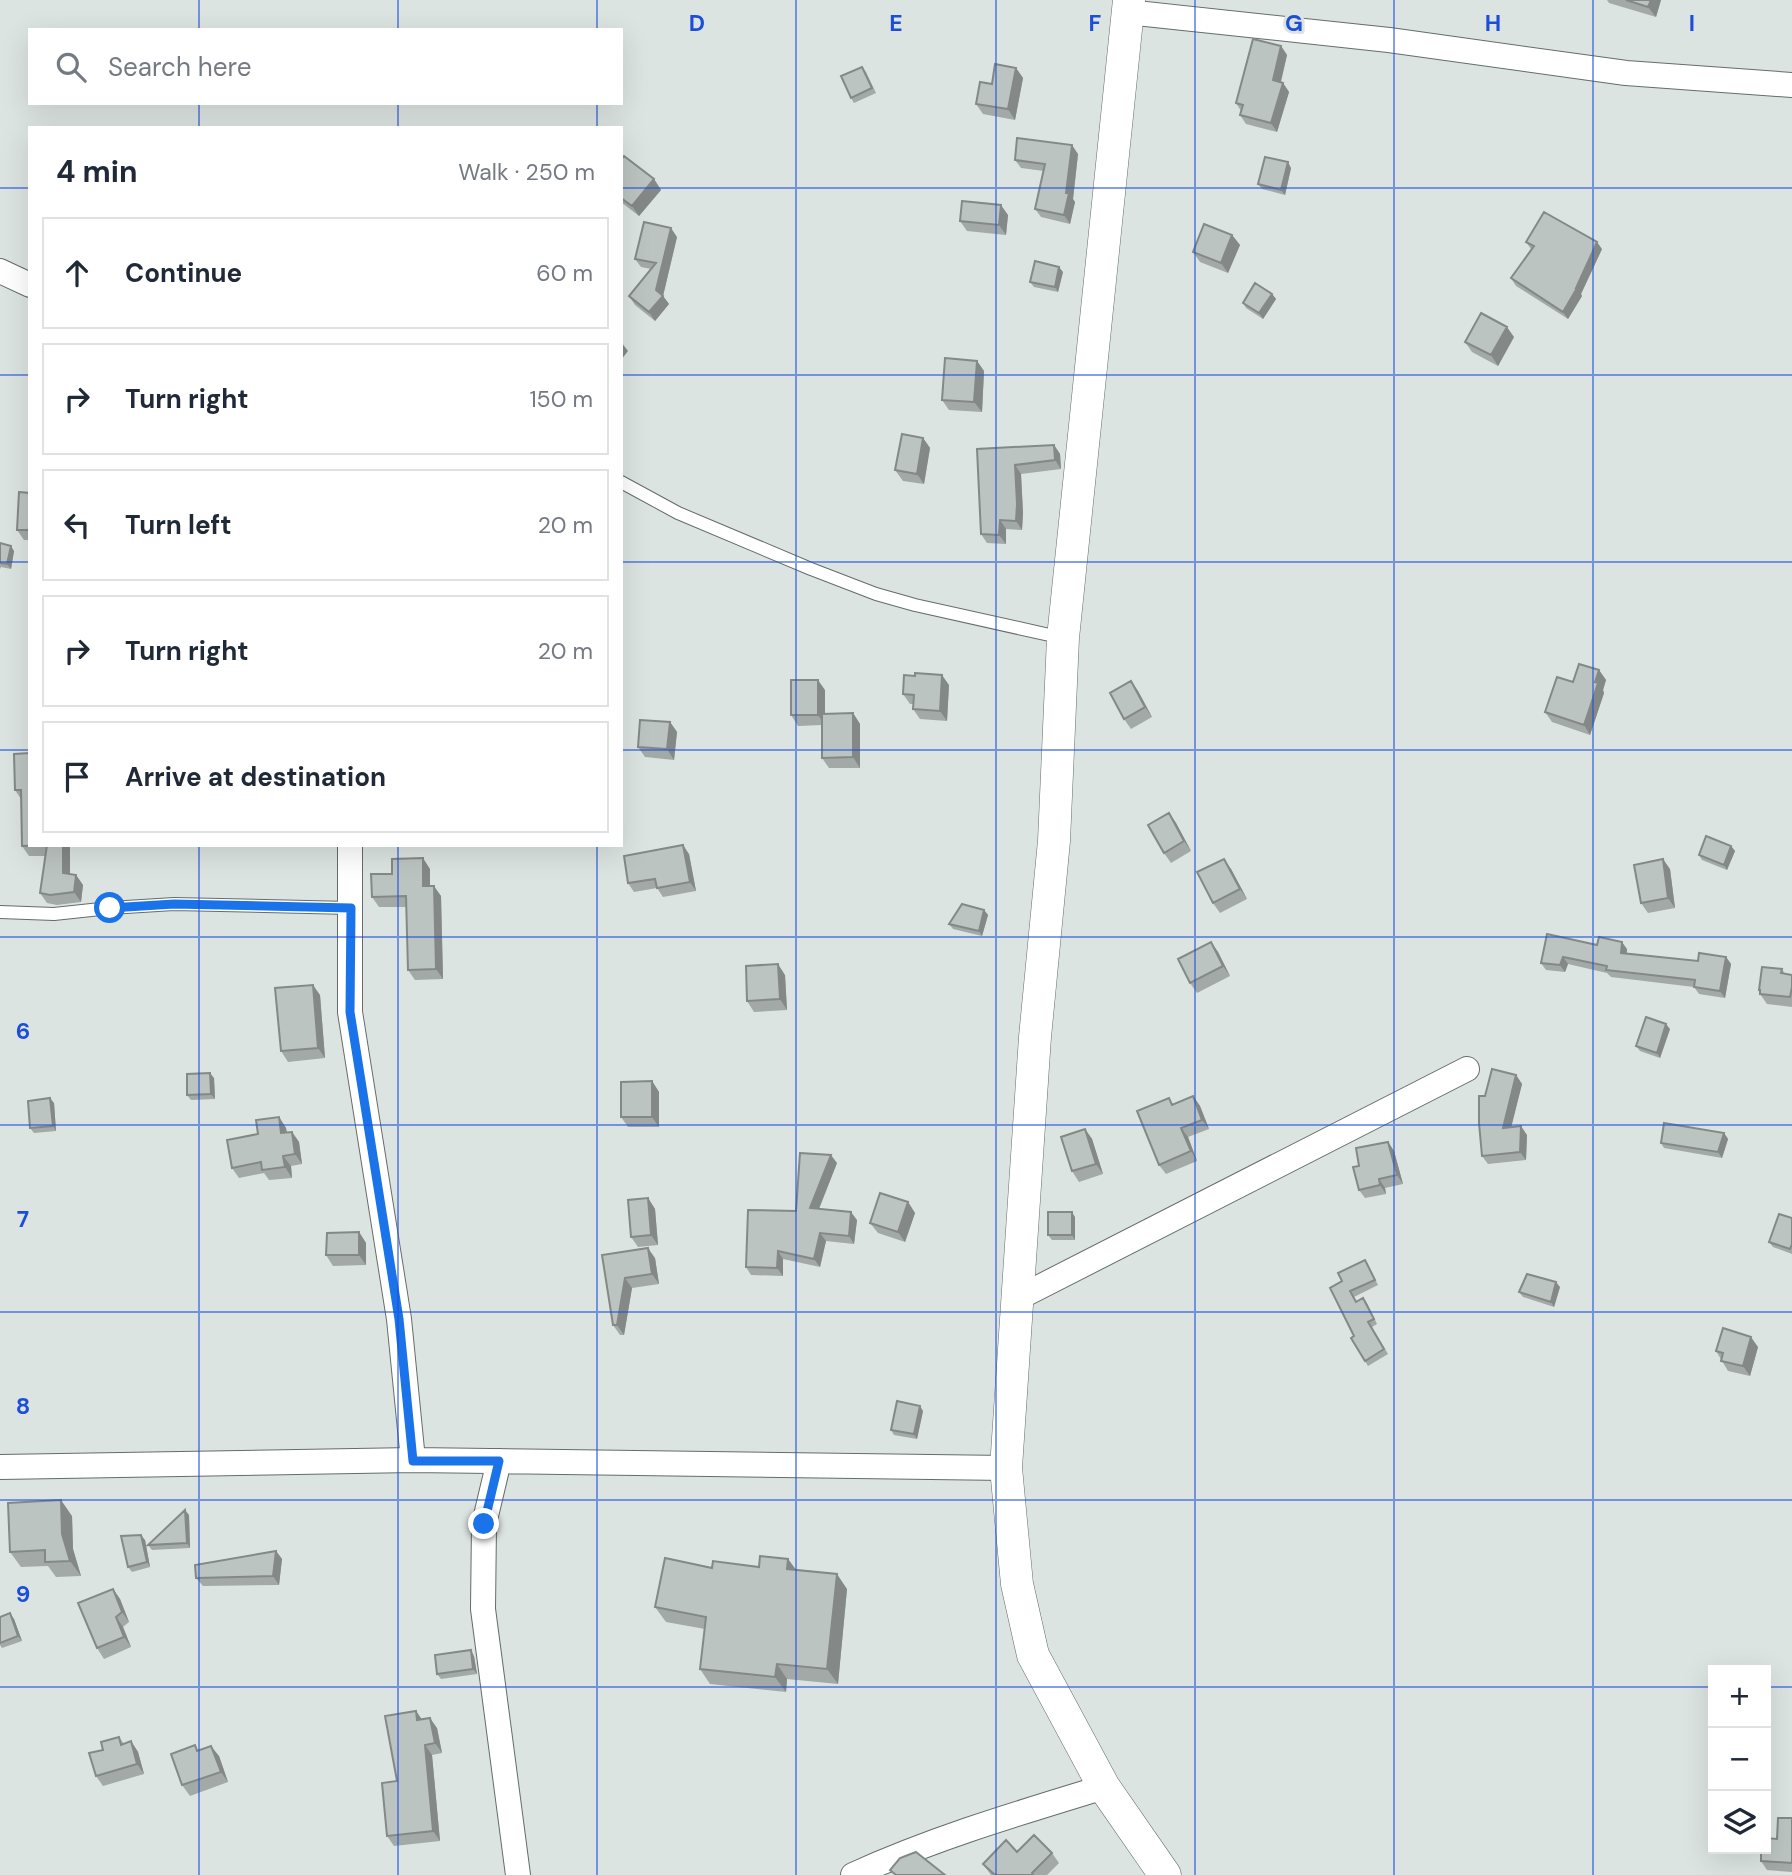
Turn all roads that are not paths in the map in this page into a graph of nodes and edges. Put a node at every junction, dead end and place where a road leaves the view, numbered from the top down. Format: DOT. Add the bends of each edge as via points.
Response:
graph roads {
  1 [pos="1128,6"];
  2 [pos="1792,85"];
  3 [pos="0,271"];
  4 [pos="28,284"];
  5 [pos="623,483"];
  6 [pos="1063,638"];
  7 [pos="351,847"];
  8 [pos="351,908"];
  9 [pos="0,912"];
  10 [pos="1467,1069"];
  11 [pos="1018,1298"];
  12 [pos="413,1461"];
  13 [pos="499,1461"];
  14 [pos="0,1467"];
  15 [pos="1006,1468"];
  16 [pos="1104,1787"];
  17 [pos="518,1875"];
  18 [pos="853,1875"];
  19 [pos="1165,1875"];
  1 -- 2 [label="street" via="1626,73"];
  1 -- 6 [label="street"];
  3 -- 4 [label="street"];
  5 -- 6 [label="lane" via="678,513 876,594"];
  6 -- 11 [label="street" via="1054,841 1035,1037"];
  7 -- 8 [label="street"];
  8 -- 9 [label="lane" via="174,904 54,914"];
  8 -- 12 [label="street" via="350,1012 399,1319"];
  10 -- 11 [label="street"];
  11 -- 15 [label="street"];
  12 -- 13 [label="street"];
  12 -- 14 [label="street"];
  13 -- 15 [label="street"];
  13 -- 17 [label="street" via="484,1524 483,1608"];
  15 -- 16 [label="street" via="1017,1584 1033,1655"];
  16 -- 18 [label="street" via="992,1821"];
  16 -- 19 [label="street"];
}
